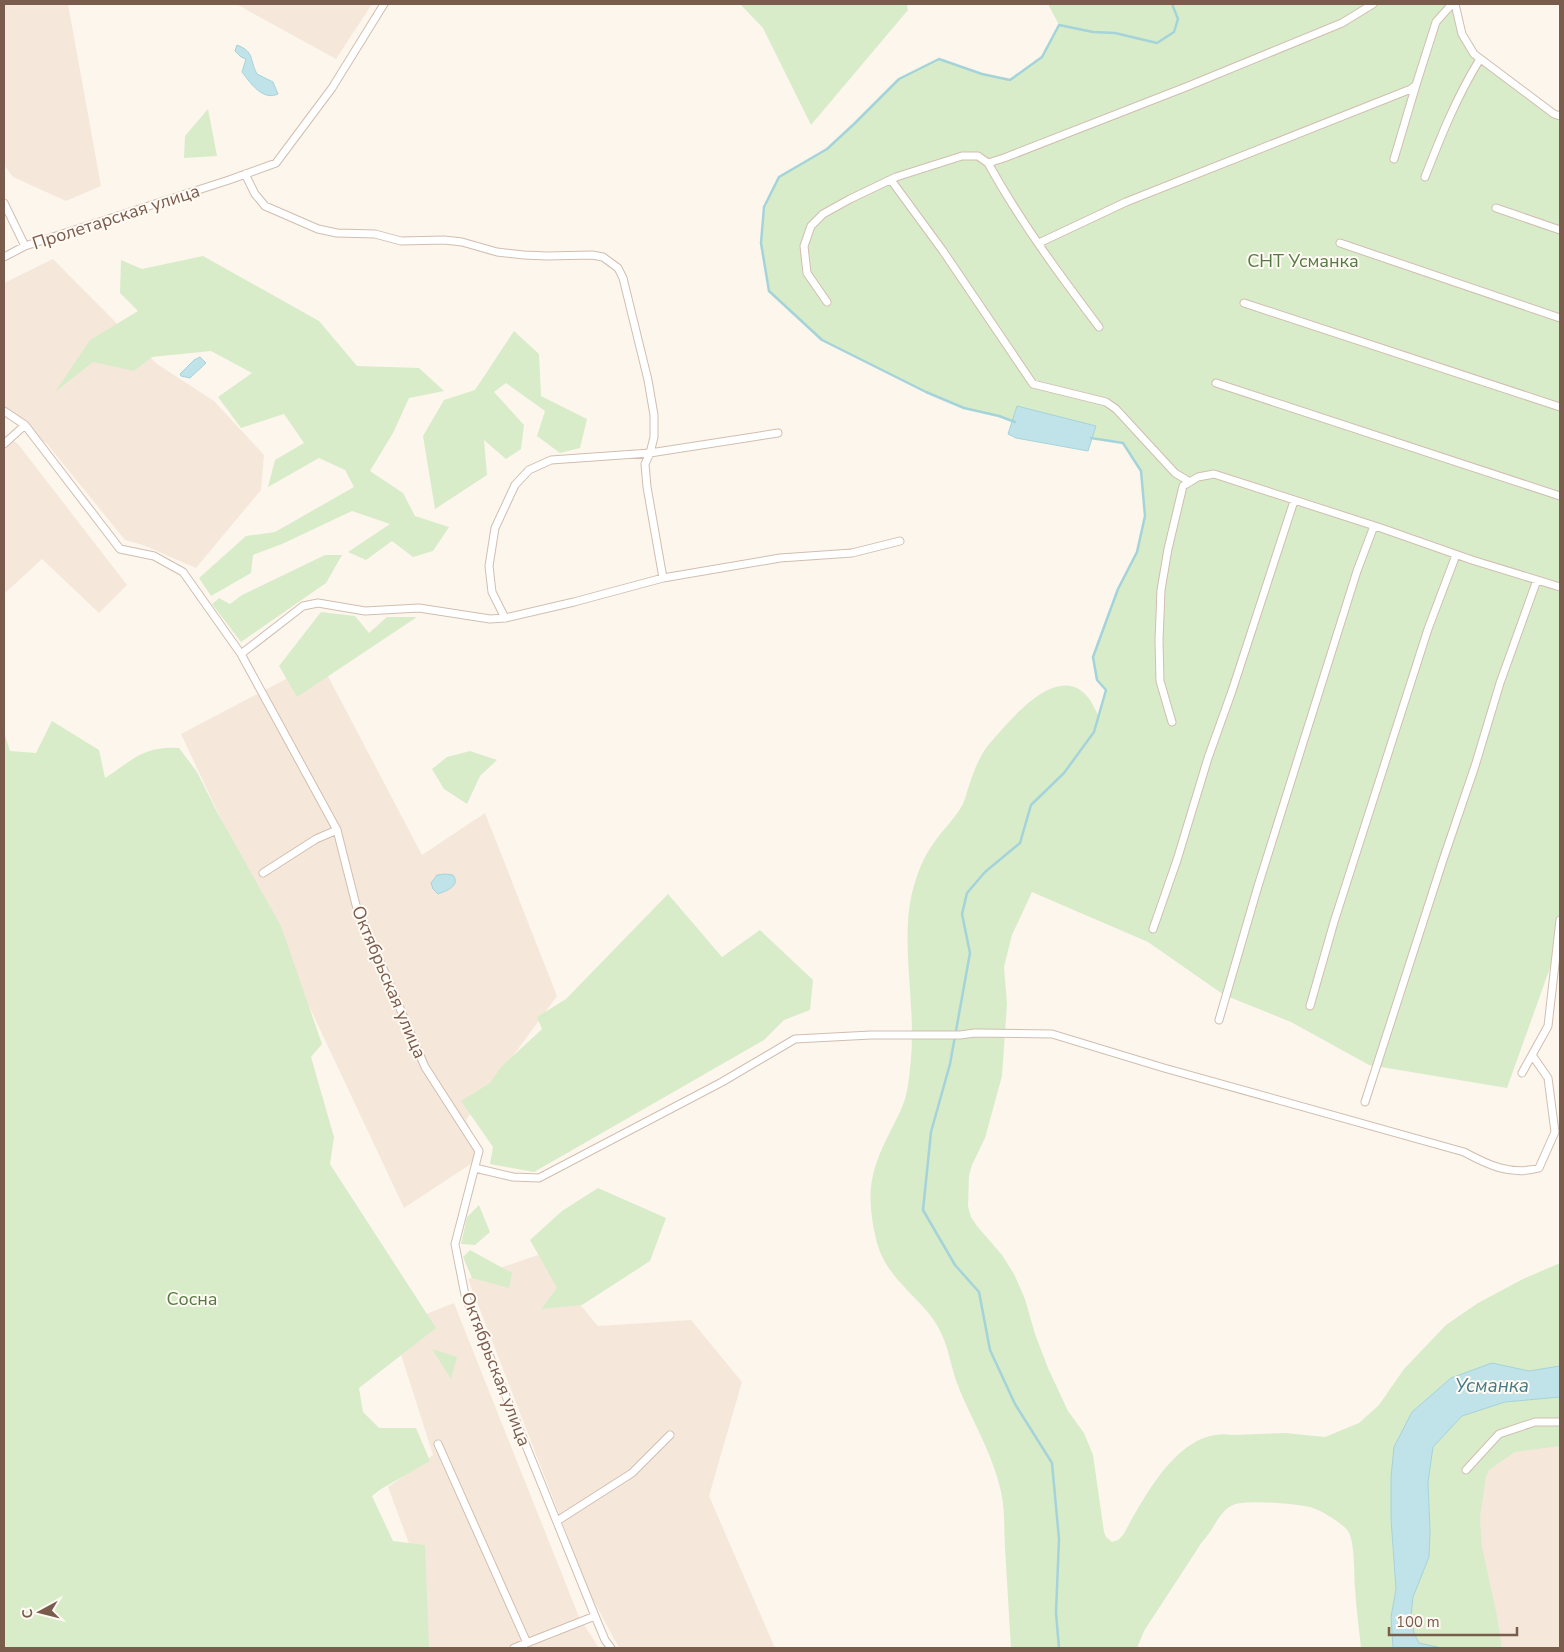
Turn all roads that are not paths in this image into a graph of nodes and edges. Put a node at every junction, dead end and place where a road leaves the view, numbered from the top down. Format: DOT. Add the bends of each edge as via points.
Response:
graph roads {
  1 [pos="384,4"];
  2 [pos="1373,4"];
  3 [pos="1453,4"];
  4 [pos="1480,59"];
  5 [pos="1416,84"];
  6 [pos="1560,116"];
  7 [pos="1394,159"];
  8 [pos="988,163"];
  9 [pos="245,174"];
  10 [pos="1425,177"];
  11 [pos="891,180"];
  12 [pos="4,203"];
  13 [pos="1496,208"];
  14 [pos="1560,230"];
  15 [pos="1039,243"];
  16 [pos="1340,243"];
  17 [pos="25,246"];
  18 [pos="4,257"];
  19 [pos="827,302"];
  20 [pos="1244,303"];
  21 [pos="1560,318"];
  22 [pos="1099,327"];
  23 [pos="1216,383"];
  24 [pos="1560,407"];
  25 [pos="4,411"];
  26 [pos="25,425"];
  27 [pos="778,433"];
  28 [pos="4,444"];
  29 [pos="650,453"];
  30 [pos="1190,482"];
  31 [pos="1560,496"];
  32 [pos="1294,501"];
  33 [pos="1374,526"];
  34 [pos="900,541"];
  35 [pos="1456,555"];
  36 [pos="663,578"];
  37 [pos="1537,580"];
  38 [pos="1560,587"];
  39 [pos="505,618"];
  40 [pos="241,654"];
  41 [pos="1172,722"];
  42 [pos="337,830"];
  43 [pos="263,873"];
  44 [pos="1560,920"];
  45 [pos="1153,929"];
  46 [pos="1310,1006"];
  47 [pos="1219,1020"];
  48 [pos="1532,1054"];
  49 [pos="1522,1073"];
  50 [pos="1365,1102"];
  51 [pos="475,1168"];
  52 [pos="1560,1422"];
  53 [pos="670,1435"];
  54 [pos="438,1444"];
  55 [pos="1466,1470"];
  56 [pos="556,1521"];
  57 [pos="595,1616"];
  58 [pos="527,1643"];
  59 [pos="514,1648"];
  60 [pos="611,1648"];
  1 -- 9 [label="street, Пролетарская улица" via="332,88 276,163"];
  2 -- 8 [label="street" via="1342,23"];
  3 -- 4 [label="street" via="1462,34"];
  3 -- 5 [label="street" via="1436,22"];
  4 -- 6 [label="street"];
  4 -- 10 [label="street" via="1466,81"];
  5 -- 7 [label="street"];
  5 -- 15 [label="street" via="1411,90 1126,202"];
  8 -- 11 [label="street" via="978,156 962,156"];
  8 -- 15 [label="street"];
  9 -- 17 [label="street, Пролетарская улица"];
  9 -- 29 [label="street" via="255,194 266,206 318,229 375,234 401,241 462,242 497,252 524,255 603,257 618,268 623,278 648,380 654,415"];
  11 -- 19 [label="street" via="823,214 811,226 804,246 807,274"];
  11 -- 30 [label="street" via="1033,384 1106,402 1175,474"];
  12 -- 17 [label="street"];
  13 -- 14 [label="street"];
  15 -- 22 [label="street"];
  16 -- 21 [label="street"];
  17 -- 18 [label="street, Пролетарская улица"];
  20 -- 24 [label="street"];
  23 -- 31 [label="street"];
  25 -- 26 [label="street, Октябрьская улица"];
  26 -- 28 [label="street"];
  26 -- 40 [label="street, Октябрьская улица" via="120,549 154,556 183,572"];
  27 -- 29 [label="street"];
  29 -- 36 [label="street" via="645,464 647,487"];
  29 -- 39 [label="street" via="551,460 529,470 515,485 495,528 489,566 492,592"];
  30 -- 32 [label="street" via="1198,476 1214,474"];
  30 -- 41 [label="street" via="1183,486 1161,590 1160,681"];
  32 -- 33 [label="street"];
  32 -- 45 [label="street"];
  33 -- 35 [label="street"];
  33 -- 47 [label="street" via="1357,570"];
  34 -- 36 [label="street" via="852,552 780,558"];
  35 -- 37 [label="street"];
  35 -- 46 [label="street" via="1425,638"];
  36 -- 39 [label="street"];
  37 -- 38 [label="street"];
  37 -- 50 [label="street" via="1500,683"];
  39 -- 40 [label="street" via="490,619 419,608 365,611 318,603 302,606"];
  40 -- 42 [label="street, Октябрьская улица"];
  42 -- 43 [label="street" via="316,839"];
  42 -- 51 [label="street, Октябрьская улица" via="356,905 425,1067 479,1150"];
  44 -- 48 [label="street" via="1548,1026"];
  48 -- 49 [label="street"];
  48 -- 51 [label="street" via="1548,1078 1554,1132 1539,1168 1526,1172 1490,1166 1464,1152 1052,1034 974,1033 795,1039 722,1082 539,1178"];
  51 -- 56 [label="street, Октябрьская улица" via="455,1244 466,1295"];
  52 -- 55 [label="street" via="1535,1422 1499,1434"];
  53 -- 56 [label="street" via="632,1473"];
  54 -- 58 [label="street"];
  56 -- 57 [label="street, Октябрьская улица"];
  57 -- 58 [label="street"];
  57 -- 60 [label="street, Октябрьская улица"];
  58 -- 59 [label="street"];
}
